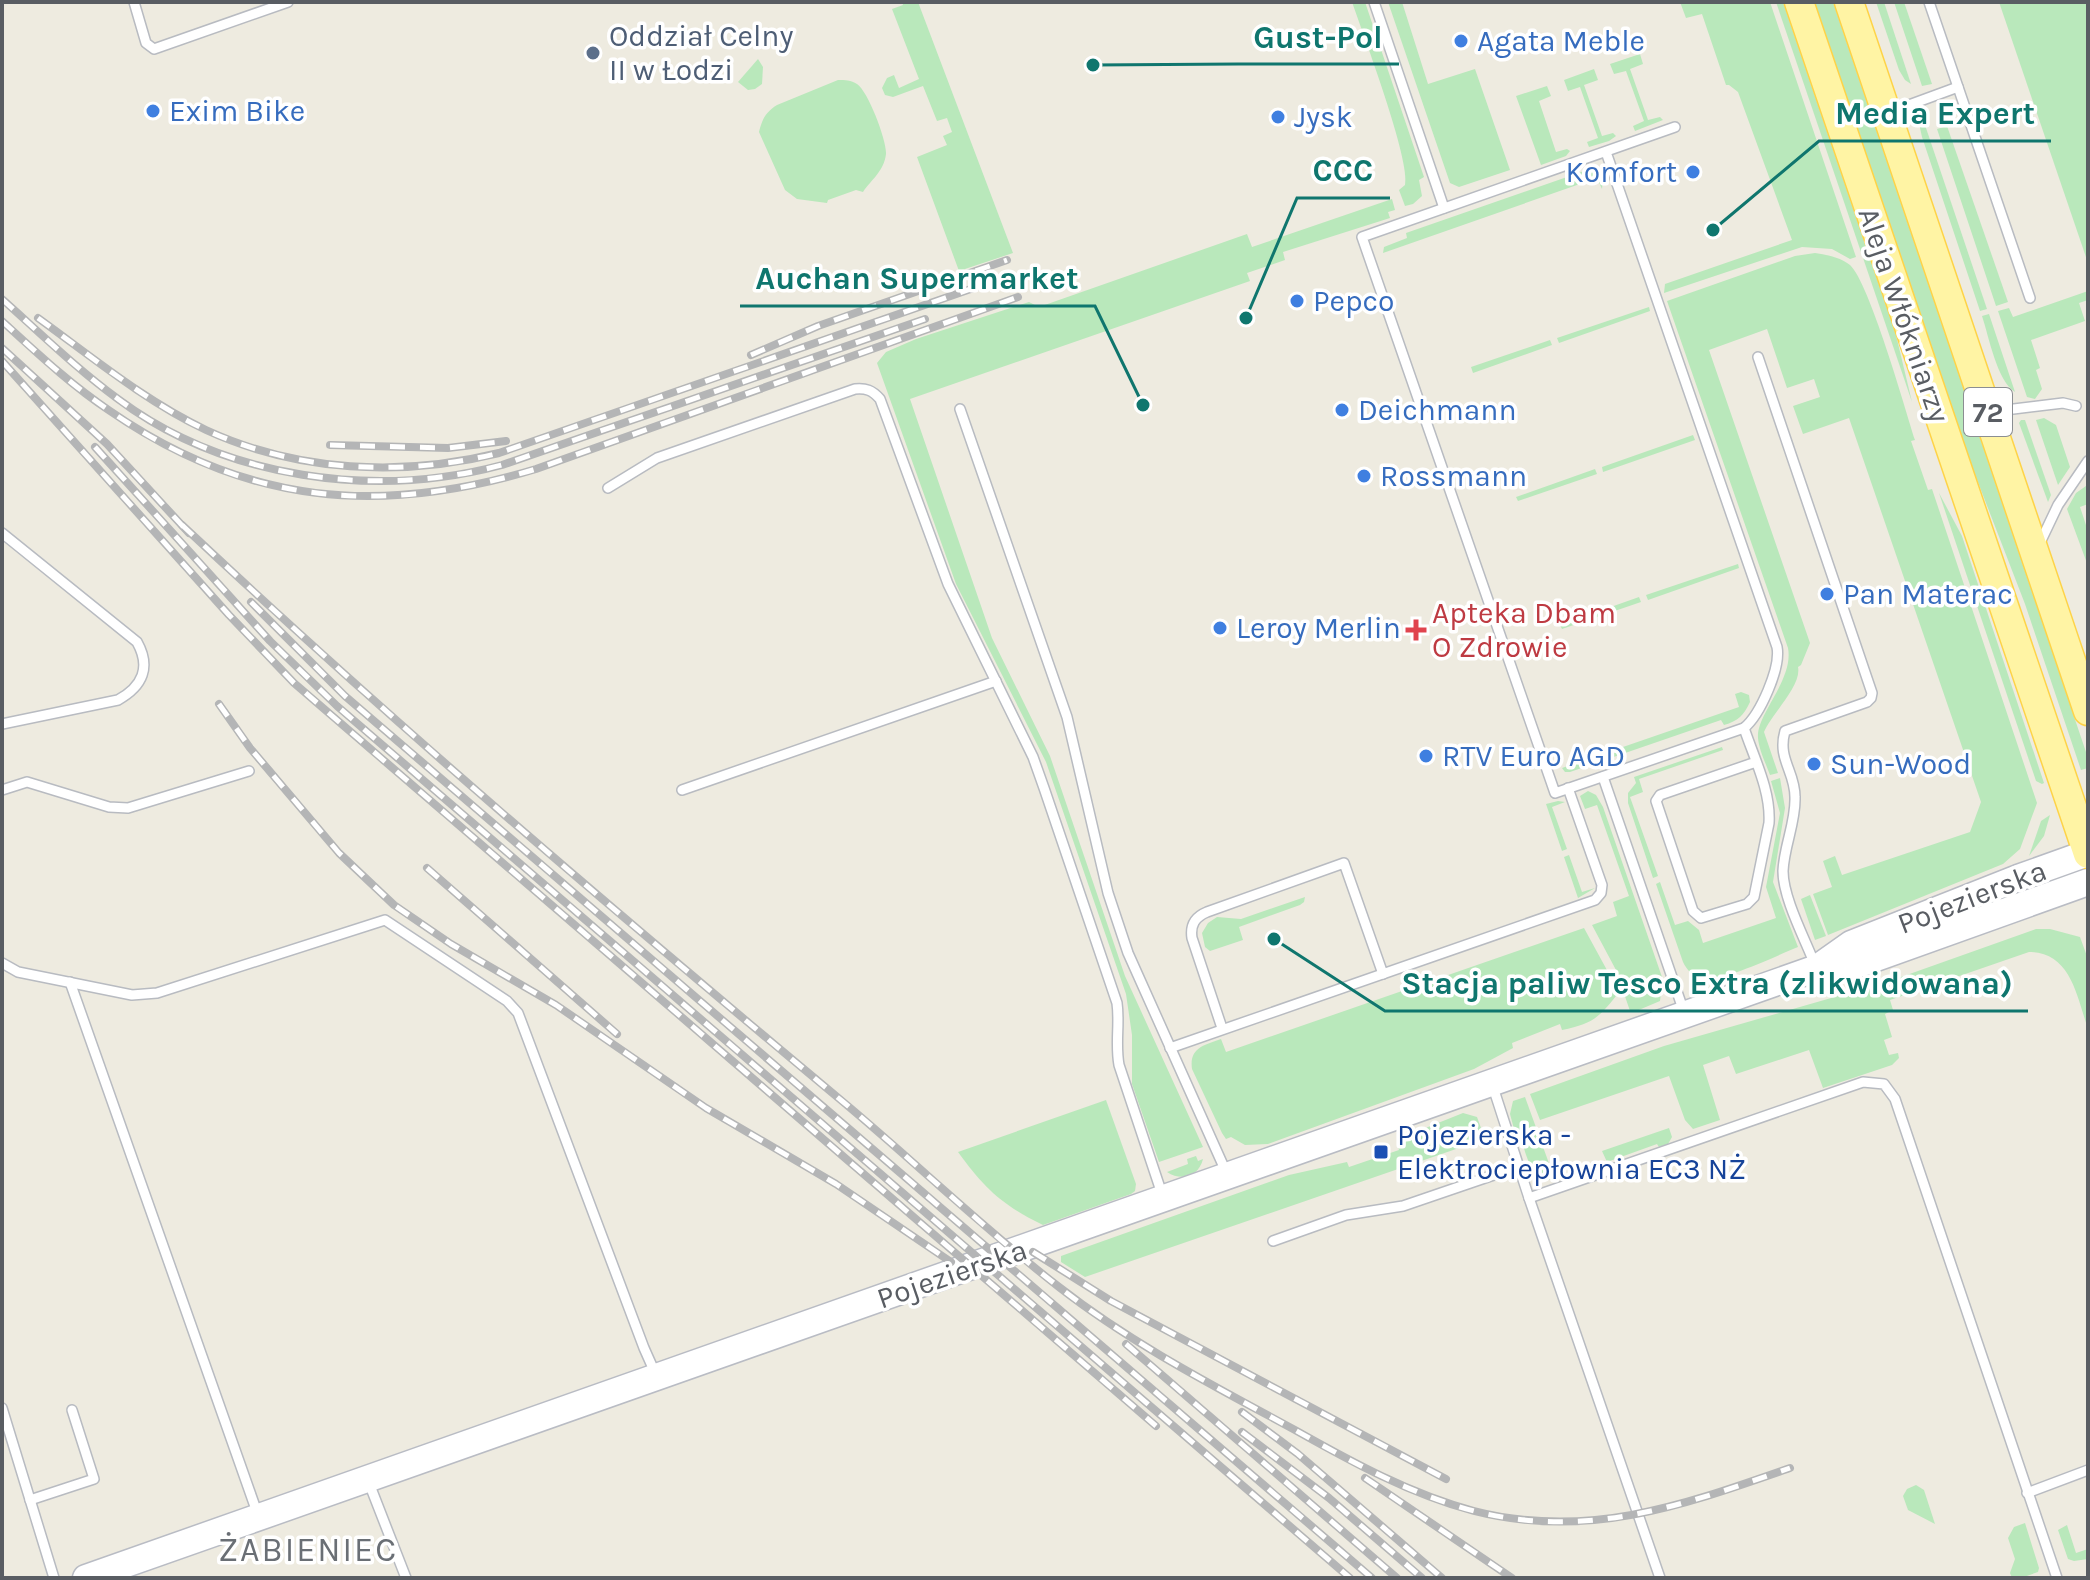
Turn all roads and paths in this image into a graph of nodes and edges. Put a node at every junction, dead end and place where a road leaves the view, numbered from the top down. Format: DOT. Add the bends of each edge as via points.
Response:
graph roads {
  1 [pos="134,2"];
  2 [pos="288,2"];
  3 [pos="1374,2"];
  4 [pos="1799,2"];
  5 [pos="1849,2"];
  6 [pos="1929,2"];
  7 [pos="1958,87"];
  8 [pos="1887,113"];
  9 [pos="1675,127"];
  10 [pos="1606,152"];
  11 [pos="1444,208"];
  12 [pos="2030,298"];
  13 [pos="1758,357"];
  14 [pos="2076,406"];
  15 [pos="960,409"];
  16 [pos="1988,412"];
  17 [pos="2088,461"];
  18 [pos="608,488"];
  19 [pos="2,533"];
  20 [pos="2035,553"];
  21 [pos="996,681"];
  22 [pos="2088,711"];
  23 [pos="2,724"];
  24 [pos="1744,728"];
  25 [pos="1756,762"];
  26 [pos="249,771"];
  27 [pos="1603,777"];
  28 [pos="1568,788"];
  29 [pos="2,790"];
  30 [pos="682,790"];
  31 [pos="2088,853"];
  32 [pos="2088,882"];
  33 [pos="2,963"];
  34 [pos="1817,968"];
  35 [pos="1383,974"];
  36 [pos="70,982"];
  37 [pos="1686,1016"];
  38 [pos="1222,1028"];
  39 [pos="1170,1048"];
  40 [pos="1492,1084"];
  41 [pos="1520,1166"];
  42 [pos="1229,1177"];
  43 [pos="1529,1198"];
  44 [pos="1164,1200"];
  45 [pos="1273,1241"];
  46 [pos="658,1378"];
  47 [pos="2,1408"];
  48 [pos="72,1410"];
  49 [pos="2088,1470"];
  50 [pos="368,1479"];
  51 [pos="2027,1493"];
  52 [pos="30,1500"];
  53 [pos="259,1518"];
  54 [pos="54,1578"];
  55 [pos="86,1578"];
  56 [pos="406,1578"];
  57 [pos="1660,1578"];
  58 [pos="2057,1578"];
  1 -- 2 [label="lane" via="146,43 154,49"];
  3 -- 11 [label="lane"];
  4 -- 31 [label="main road, Aleja Włókniarzy / 72"];
  5 -- 8 [label="main road, Aleja Włókniarzy / 72"];
  6 -- 7 [label="lane"];
  7 -- 8 [label="lane"];
  7 -- 12 [label="lane"];
  8 -- 16 [label="main road, Aleja Włókniarzy / 72"];
  9 -- 10 [label="lane"];
  10 -- 11 [label="lane"];
  10 -- 24 [label="lane" via="1777,647 1776,671"];
  11 -- 28 [label="lane" via="1362,237 1555,793"];
  13 -- 34 [label="lane" via="1872,693 1867,702 1785,731 1782,742 1795,798 1783,873"];
  14 -- 16 [label="lane"];
  15 -- 39 [label="lane" via="1067,717 1108,893 1137,977"];
  16 -- 20 [label="main road, Aleja Włókniarzy / 72"];
  17 -- 20 [label="lane" via="2058,505"];
  18 -- 21 [label="lane" via="657,458 865,388 884,408 948,584"];
  19 -- 23 [label="lane" via="137,642 145,668 140,683 118,700"];
  20 -- 22 [label="main road, Aleja Włókniarzy / 72"];
  21 -- 30 [label="lane"];
  21 -- 44 [label="lane" via="1033,757 1117,1003 1119,1065"];
  24 -- 25 [label="lane"];
  24 -- 27 [label="lane"];
  25 -- 25 [label="lane" via="1770,817 1754,897 1701,918 1693,911 1656,801 1660,795"];
  26 -- 29 [label="lane" via="128,808 27,782"];
  27 -- 28 [label="lane"];
  27 -- 37 [label="lane"];
  28 -- 35 [label="lane" via="1602,885 1599,897"];
  31 -- 34 [label="street, Pojezierska" via="1851,944"];
  32 -- 34 [label="street, Pojezierska" via="1859,964"];
  33 -- 36 [label="lane" via="18,972"];
  34 -- 37 [label="street, Pojezierska"];
  35 -- 38 [label="lane"];
  35 -- 38 [label="lane" via="1344,863 1195,920 1192,938"];
  36 -- 46 [label="lane" via="132,995 157,993 385,920 507,1001 518,1013"];
  36 -- 53 [label="lane"];
  37 -- 40 [label="street, Pojezierska"];
  38 -- 39 [label="lane"];
  39 -- 42 [label="lane"];
  40 -- 41 [label="lane"];
  40 -- 42 [label="street, Pojezierska"];
  41 -- 43 [label="lane"];
  41 -- 45 [label="lane" via="1403,1206 1346,1215"];
  42 -- 44 [label="street, Pojezierska"];
  43 -- 51 [label="lane" via="1863,1082 1884,1084 1895,1099"];
  43 -- 57 [label="lane"];
  44 -- 46 [label="street, Pojezierska"];
  46 -- 50 [label="street, Pojezierska"];
  47 -- 52 [label="lane"];
  48 -- 52 [label="lane" via="94,1479"];
  49 -- 51 [label="lane"];
  50 -- 53 [label="street, Pojezierska"];
  50 -- 56 [label="lane"];
  51 -- 58 [label="lane"];
  52 -- 54 [label="lane"];
  53 -- 55 [label="street, Pojezierska"];
}
